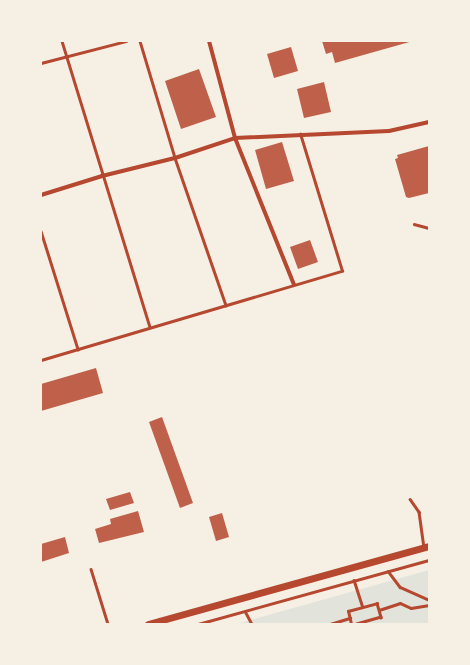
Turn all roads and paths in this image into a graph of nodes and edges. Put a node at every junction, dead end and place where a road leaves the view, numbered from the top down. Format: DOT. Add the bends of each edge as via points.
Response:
graph roads {
  1 [pos="62,41"];
  2 [pos="126,41"];
  3 [pos="140,41"];
  4 [pos="209,41"];
  5 [pos="67,57"];
  6 [pos="41,64"];
  7 [pos="429,122"];
  8 [pos="299,134"];
  9 [pos="235,138"];
  10 [pos="175,158"];
  11 [pos="102,176"];
  12 [pos="41,195"];
  13 [pos="414,224"];
  14 [pos="429,228"];
  15 [pos="41,230"];
  16 [pos="294,285"];
  17 [pos="226,305"];
  18 [pos="150,327"];
  19 [pos="78,349"];
  20 [pos="41,360"];
  21 [pos="410,499"];
  22 [pos="426,546"];
  23 [pos="429,560"];
  24 [pos="91,569"];
  25 [pos="388,571"];
  26 [pos="354,580"];
  27 [pos="429,600"];
  28 [pos="429,606"];
  29 [pos="363,607"];
  30 [pos="379,610"];
  31 [pos="245,611"];
  32 [pos="350,618"];
  33 [pos="108,624"];
  34 [pos="148,624"];
  35 [pos="198,624"];
  36 [pos="252,624"];
  37 [pos="301,624"];
  38 [pos="308,624"];
  39 [pos="330,624"];
  40 [pos="351,624"];
  41 [pos="357,624"];
  1 -- 5 [label="lane"];
  2 -- 5 [label="lane"];
  3 -- 10 [label="lane"];
  4 -- 9 [label="street"];
  5 -- 6 [label="lane"];
  5 -- 11 [label="lane"];
  7 -- 8 [label="street" via="389,131"];
  8 -- 9 [label="street"];
  8 -- 16 [label="lane" via="342,271"];
  9 -- 10 [label="street"];
  9 -- 16 [label="street"];
  10 -- 11 [label="street"];
  10 -- 17 [label="lane"];
  11 -- 12 [label="street"];
  11 -- 18 [label="lane"];
  13 -- 14 [label="path"];
  15 -- 19 [label="lane"];
  16 -- 17 [label="lane"];
  17 -- 18 [label="lane"];
  18 -- 19 [label="lane"];
  19 -- 20 [label="lane"];
  21 -- 22 [label="lane" via="419,512"];
  22 -- 34 [label="main road"];
  23 -- 25 [label="path"];
  24 -- 33 [label="lane"];
  25 -- 26 [label="path"];
  25 -- 27 [label="path" via="400,587"];
  26 -- 29 [label="path"];
  26 -- 31 [label="path"];
  28 -- 30 [label="path" via="411,608 400,603"];
  29 -- 30 [label="path" via="377,603"];
  29 -- 32 [label="path" via="348,611"];
  30 -- 41 [label="path" via="381,617"];
  31 -- 35 [label="path"];
  31 -- 36 [label="path"];
  32 -- 39 [label="path"];
  32 -- 40 [label="path"];
  37 -- 38 [label="path"];
}
